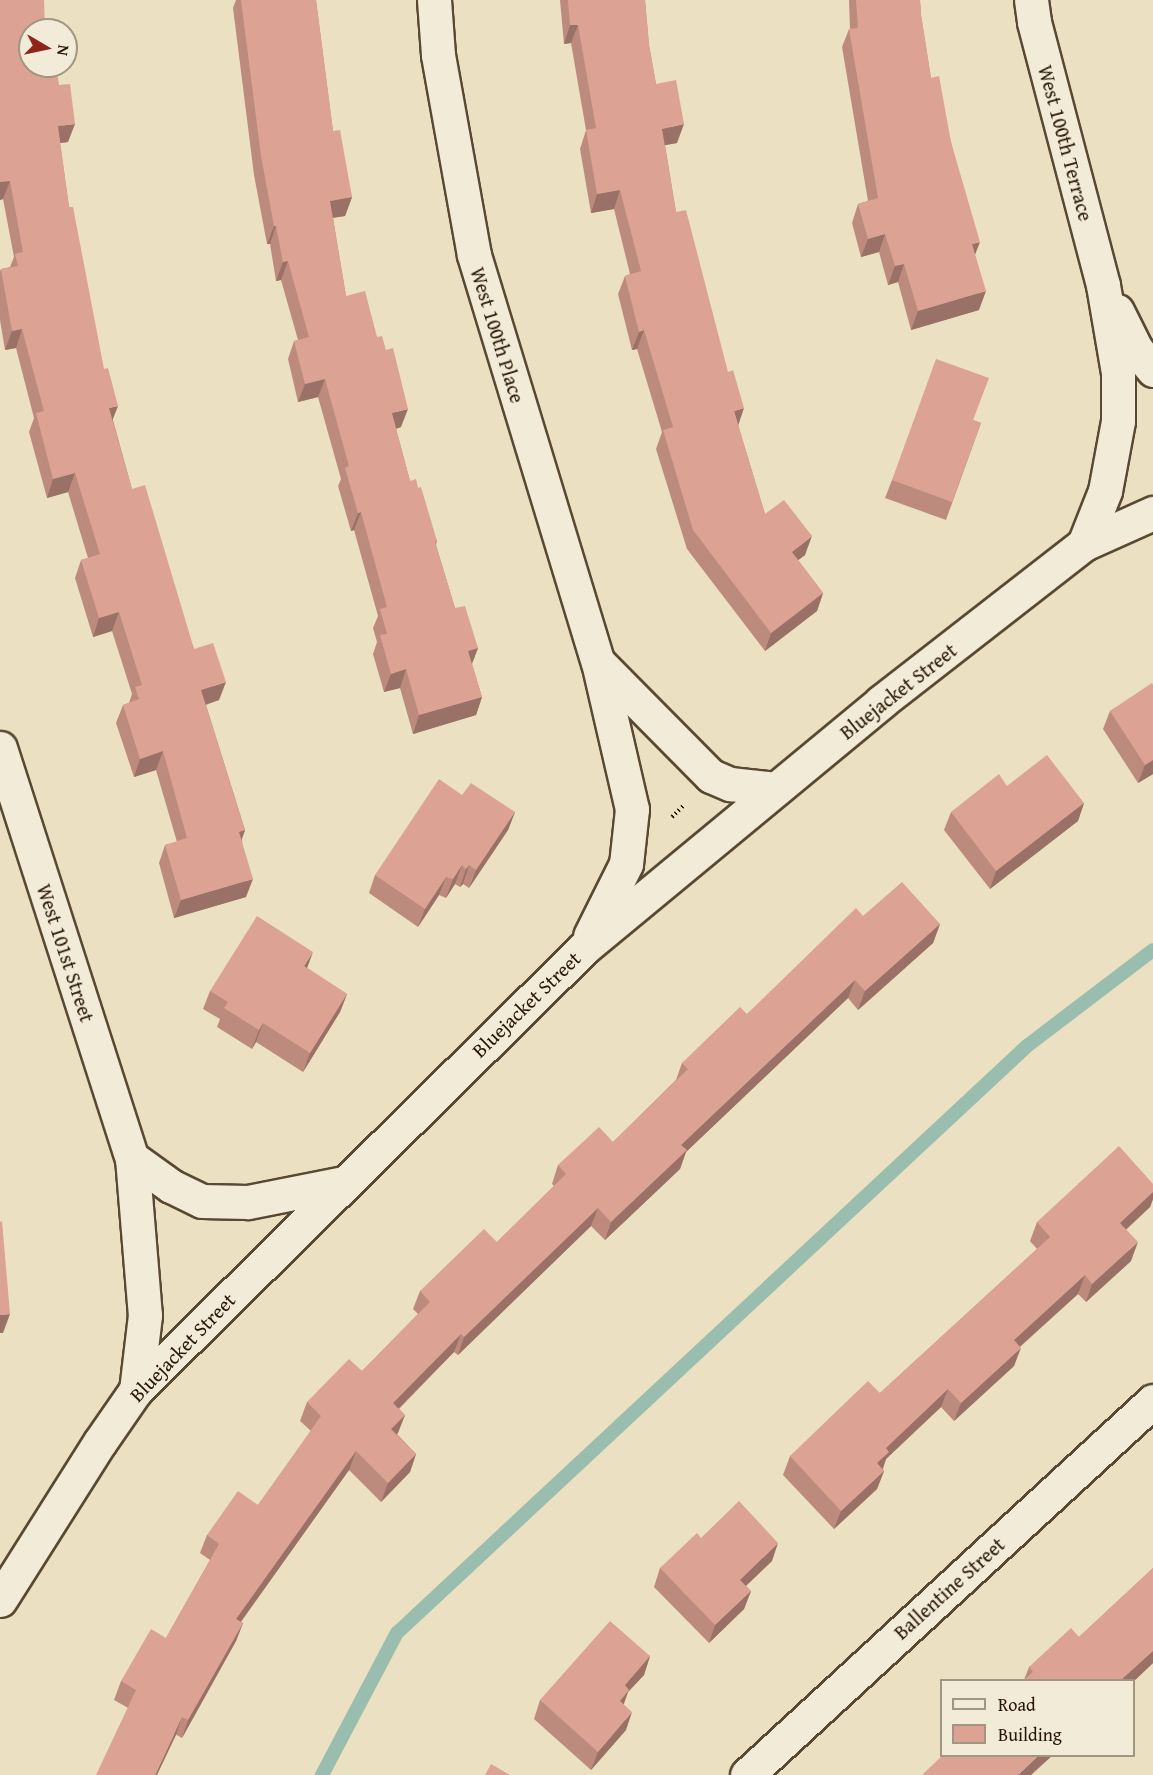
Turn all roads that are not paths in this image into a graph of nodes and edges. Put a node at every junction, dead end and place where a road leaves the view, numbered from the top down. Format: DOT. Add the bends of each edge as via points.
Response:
graph roads {
  1 [pos="434,0"];
  2 [pos="1031,0"];
  3 [pos="1103,285"];
  4 [pos="1153,370"];
  5 [pos="1153,513"];
  6 [pos="1084,544"];
  7 [pos="598,662"];
  8 [pos="0,748"];
  9 [pos="776,789"];
  10 [pos="584,948"];
  11 [pos="132,1158"];
  12 [pos="344,1183"];
  13 [pos="136,1390"];
  14 [pos="1153,1401"];
  15 [pos="0,1600"];
  16 [pos="747,1775"];
  1 -- 7 [label="street, West 100th Place" via="438,55 474,255"];
  2 -- 3 [label="street, West 100th Terrace"];
  3 -- 4 [label="street, West 100th Terrace" via="1136,349"];
  3 -- 6 [label="street, West 100th Terrace" via="1118,373 1118,421 1105,491"];
  5 -- 6 [label="street, Bluejacket Street"];
  6 -- 9 [label="street, Bluejacket Street"];
  7 -- 9 [label="street, West 100th Place" via="711,776 730,784"];
  7 -- 10 [label="street, West 100th Place" via="632,809 626,864"];
  8 -- 11 [label="street, West 101st Street"];
  9 -- 10 [label="street, Bluejacket Street"];
  10 -- 12 [label="street, Bluejacket Street"];
  11 -- 12 [label="street" via="171,1186 202,1201 248,1202"];
  11 -- 13 [label="street, West 101st Street" via="145,1315"];
  12 -- 13 [label="street, Bluejacket Street"];
  13 -- 15 [label="street, Bluejacket Street"];
  14 -- 16 [label="street, Ballentine Street"];
}
